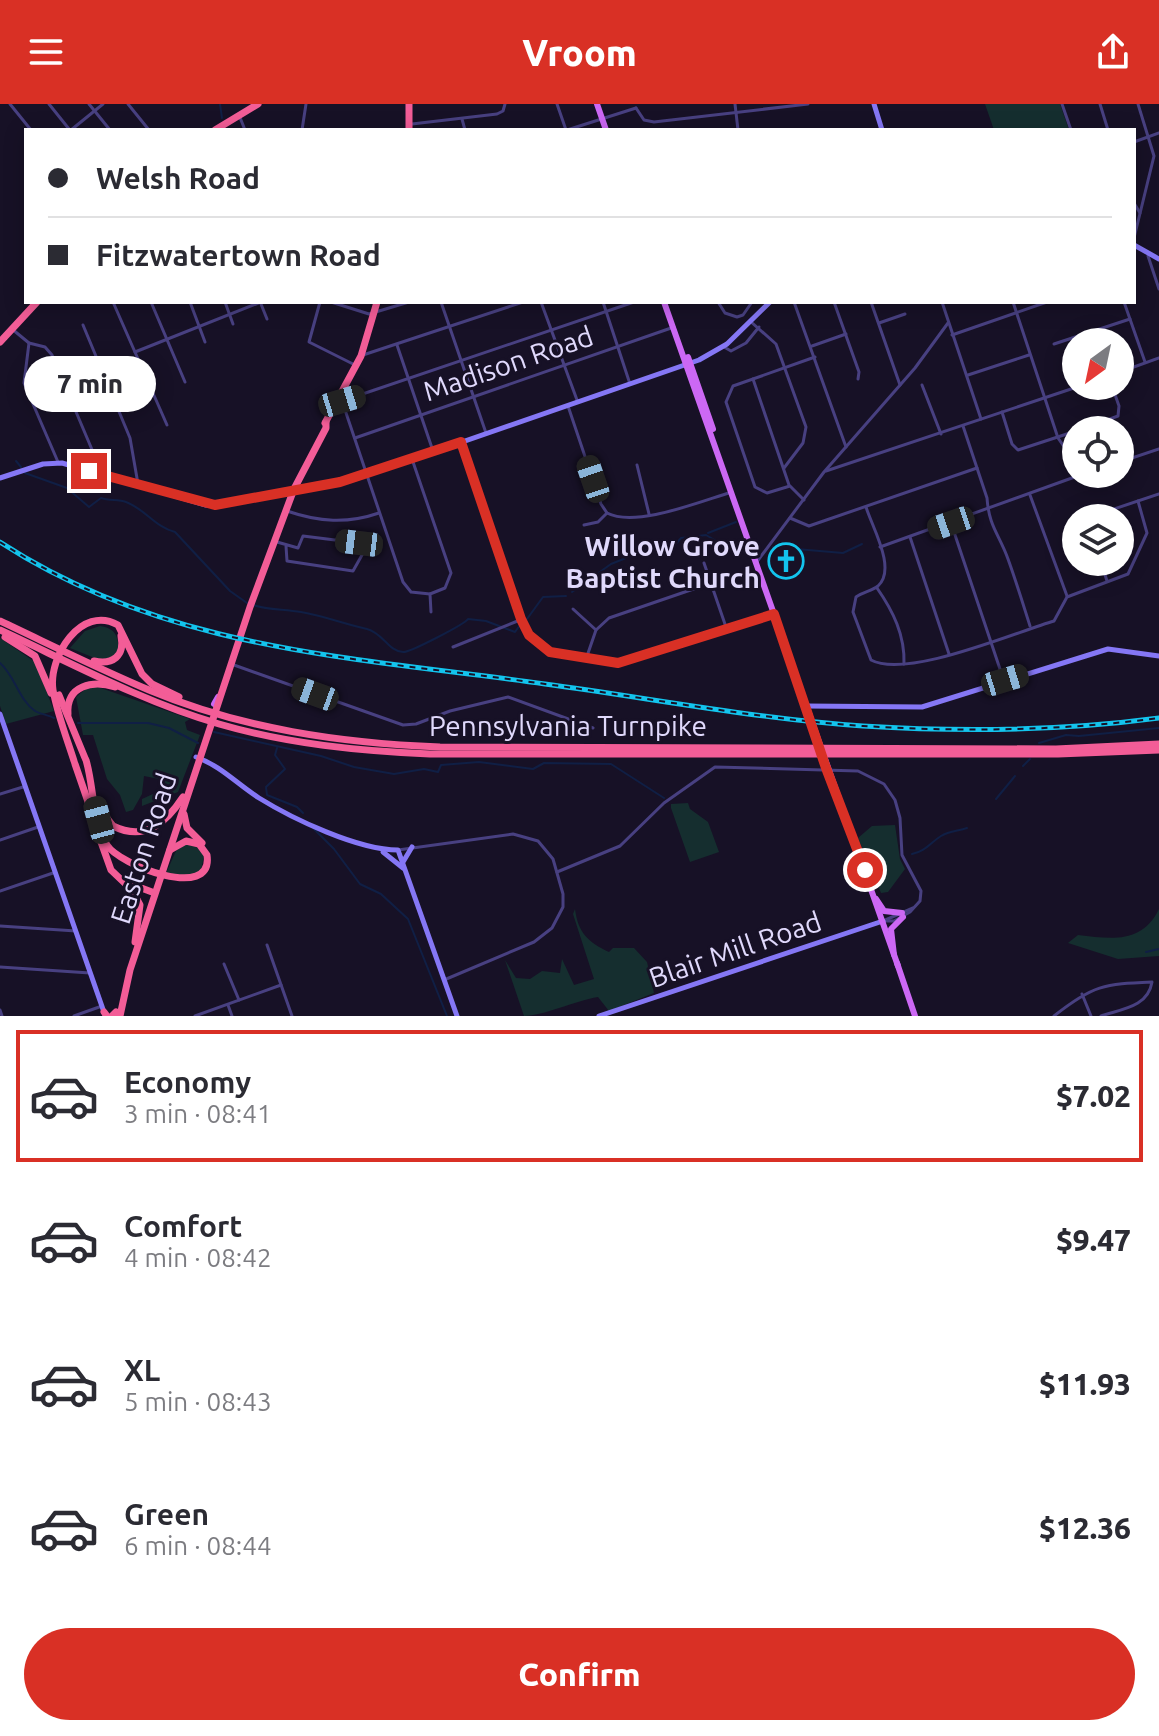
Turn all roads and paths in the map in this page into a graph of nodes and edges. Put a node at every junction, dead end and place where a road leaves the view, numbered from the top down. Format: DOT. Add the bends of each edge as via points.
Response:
graph roads {
  1 [pos="10,104"];
  2 [pos="49,104"];
  3 [pos="89,104"];
  4 [pos="103,104"];
  5 [pos="128,104"];
  6 [pos="258,104"];
  7 [pos="306,104"];
  8 [pos="409,104"];
  9 [pos="505,104"];
  10 [pos="557,104"];
  11 [pos="597,104"];
  12 [pos="735,104"];
  13 [pos="808,104"];
  14 [pos="874,104"];
  15 [pos="1062,104"];
  16 [pos="1100,104"];
  17 [pos="1138,104"];
  18 [pos="636,106"];
  19 [pos="94,111"];
  20 [pos="736,113"];
  21 [pos="239,115"];
  22 [pos="602,118"];
  23 [pos="462,119"];
  24 [pos="409,127"];
  25 [pos="29,128"];
  26 [pos="68,128"];
  27 [pos="73,128"];
  28 [pos="108,128"];
  29 [pos="147,128"];
  30 [pos="218,128"];
  31 [pos="244,128"];
  32 [pos="302,128"];
  33 [pos="464,128"];
  34 [pos="566,128"];
  35 [pos="573,128"];
  36 [pos="605,128"];
  37 [pos="738,128"];
  38 [pos="881,128"];
  39 [pos="1070,128"];
  40 [pos="1107,128"];
  41 [pos="1159,133"];
  42 [pos="1149,137"];
  43 [pos="1136,141"];
  44 [pos="1136,206"];
  45 [pos="1140,213"];
  46 [pos="1136,230"];
  47 [pos="1136,246"];
  48 [pos="1147,252"];
  49 [pos="1159,259"];
  50 [pos="1159,289"];
  51 [pos="35,304"];
  52 [pos="114,304"];
  53 [pos="152,304"];
  54 [pos="191,304"];
  55 [pos="226,304"];
  56 [pos="255,304"];
  57 [pos="262,304"];
  58 [pos="319,304"];
  59 [pos="338,304"];
  60 [pos="377,304"];
  61 [pos="403,304"];
  62 [pos="442,304"];
  63 [pos="517,304"];
  64 [pos="542,304"];
  65 [pos="604,304"];
  66 [pos="628,304"];
  67 [pos="667,304"];
  68 [pos="667,304"];
  69 [pos="719,304"];
  70 [pos="751,304"];
  71 [pos="765,304"];
  72 [pos="795,304"];
  73 [pos="835,304"];
  74 [pos="872,304"];
  75 [pos="943,304"];
  76 [pos="1014,304"];
  77 [pos="1041,304"];
  78 [pos="1125,304"];
  79 [pos="606,311"];
  80 [pos="1016,312"];
  81 [pos="230,313"];
  82 [pos="375,314"];
  83 [pos="905,314"];
  84 [pos="267,319"];
  85 [pos="1130,319"];
  86 [pos="750,321"];
  87 [pos="948,323"];
  88 [pos="233,324"];
  89 [pos="878,324"];
  90 [pos="83,325"];
  91 [pos="199,325"];
  92 [pos="674,327"];
  93 [pos="759,327"];
  94 [pos="449,328"];
  95 [pos="12,329"];
  96 [pos="551,330"];
  97 [pos="846,334"];
  98 [pos="952,335"];
  99 [pos="167,338"];
  100 [pos="0,342"];
  101 [pos="205,342"];
  102 [pos="29,343"];
  103 [pos="1054,344"];
  104 [pos="397,345"];
  105 [pos="618,346"];
  106 [pos="724,347"];
  107 [pos="811,347"];
  108 [pos="135,352"];
  109 [pos="1029,355"];
  110 [pos="361,356"];
  111 [pos="815,357"];
  112 [pos="1159,358"];
  113 [pos="462,362"];
  114 [pos="1145,362"];
  115 [pos="139,363"];
  116 [pos="688,364"];
  117 [pos="357,366"];
  118 [pos="564,366"];
  119 [pos="1134,366"];
  120 [pos="785,367"];
  121 [pos="967,376"];
  122 [pos="106,379"];
  123 [pos="753,379"];
  124 [pos="858,379"];
  125 [pos="410,380"];
  126 [pos="185,382"];
  127 [pos="630,384"];
  128 [pos="900,385"];
  129 [pos="922,385"];
  130 [pos="1062,392"];
  131 [pos="475,396"];
  132 [pos="1045,398"];
  133 [pos="340,402"];
  134 [pos="578,402"];
  135 [pos="568,406"];
  136 [pos="1002,412"];
  137 [pos="421,415"];
  138 [pos="981,419"];
  139 [pos="167,425"];
  140 [pos="963,426"];
  141 [pos="486,433"];
  142 [pos="941,434"];
  143 [pos="1062,437"];
  144 [pos="355,438"];
  145 [pos="1058,438"];
  146 [pos="461,442"];
  147 [pos="1062,444"];
  148 [pos="846,447"];
  149 [pos="1159,449"];
  150 [pos="434,451"];
  151 [pos="1134,457"];
  152 [pos="412,459"];
  153 [pos="58,462"];
  154 [pos="637,465"];
  155 [pos="784,468"];
  156 [pos="977,468"];
  157 [pos="89,471"];
  158 [pos="824,472"];
  159 [pos="367,475"];
  160 [pos="0,478"];
  161 [pos="1062,482"];
  162 [pos="790,486"];
  163 [pos="138,487"];
  164 [pos="292,489"];
  165 [pos="732,492"];
  166 [pos="1159,494"];
  167 [pos="1030,495"];
  168 [pos="804,500"];
  169 [pos="1138,501"];
  170 [pos="1129,504"];
  171 [pos="866,507"];
  172 [pos="287,511"];
  173 [pos="987,511"];
  174 [pos="379,513"];
  175 [pos="607,513"];
  176 [pos="649,514"];
  177 [pos="790,518"];
  178 [pos="951,523"];
  179 [pos="584,525"];
  180 [pos="910,537"];
  181 [pos="276,542"];
  182 [pos="286,546"];
  183 [pos="880,547"];
  184 [pos="704,563"];
  185 [pos="756,563"];
  186 [pos="266,564"];
  187 [pos="1105,576"];
  188 [pos="1107,582"];
  189 [pos="711,583"];
  190 [pos="877,588"];
  191 [pos="430,594"];
  192 [pos="1067,597"];
  193 [pos="573,609"];
  194 [pos="431,612"];
  195 [pos="774,614"];
  196 [pos="521,619"];
  197 [pos="0,621"];
  198 [pos="1031,628"];
  199 [pos="596,630"];
  200 [pos="727,630"];
  201 [pos="0,632"];
  202 [pos="70,641"];
  203 [pos="991,641"];
  204 [pos="453,647"];
  205 [pos="59,648"];
  206 [pos="949,654"];
  207 [pos="1159,656"];
  208 [pos="586,659"];
  209 [pos="230,664"];
  210 [pos="904,664"];
  211 [pos="59,665"];
  212 [pos="1004,681"];
  213 [pos="157,701"];
  214 [pos="58,706"];
  215 [pos="203,709"];
  216 [pos="807,709"];
  217 [pos="0,714"];
  218 [pos="69,720"];
  219 [pos="593,728"];
  220 [pos="1159,747"];
  221 [pos="198,758"];
  222 [pos="825,765"];
  223 [pos="25,786"];
  224 [pos="0,794"];
  225 [pos="183,797"];
  226 [pos="95,798"];
  227 [pos="184,807"];
  228 [pos="38,827"];
  229 [pos="0,840"];
  230 [pos="101,841"];
  231 [pos="412,847"];
  232 [pos="378,849"];
  233 [pos="170,850"];
  234 [pos="398,850"];
  235 [pos="858,858"];
  236 [pos="404,867"];
  237 [pos="56,872"];
  238 [pos="557,872"];
  239 [pos="160,873"];
  240 [pos="115,876"];
  241 [pos="0,891"];
  242 [pos="152,892"];
  243 [pos="874,895"];
  244 [pos="902,915"];
  245 [pos="882,922"];
  246 [pos="0,926"];
  247 [pos="76,931"];
  248 [pos="135,942"];
  249 [pos="267,945"];
  250 [pos="894,955"];
  251 [pos="224,964"];
  252 [pos="898,966"];
  253 [pos="0,967"];
  254 [pos="90,973"];
  255 [pos="444,980"];
  256 [pos="1159,981"];
  257 [pos="1152,982"];
  258 [pos="281,985"];
  259 [pos="1082,994"];
  260 [pos="239,1000"];
  261 [pos="228,1005"];
  262 [pos="0,1010"];
  263 [pos="110,1014"];
  264 [pos="2,1016"];
  265 [pos="74,1016"];
  266 [pos="195,1016"];
  267 [pos="232,1016"];
  268 [pos="292,1016"];
  269 [pos="457,1016"];
  270 [pos="599,1016"];
  271 [pos="915,1016"];
  272 [pos="1054,1016"];
  273 [pos="1091,1016"];
  274 [pos="1101,1016"];
  1 -- 25 [label="street"];
  2 -- 26 [label="street"];
  3 -- 19 [label="street"];
  4 -- 19 [label="street"];
  5 -- 29 [label="street"];
  6 -- 21 [label="highway"];
  7 -- 32 [label="street"];
  8 -- 24 [label="highway"];
  9 -- 23 [label="street" via="500,113"];
  10 -- 34 [label="street"];
  11 -- 22 [label="main road"];
  12 -- 20 [label="street"];
  13 -- 20 [label="street"];
  14 -- 38 [label="street"];
  15 -- 39 [label="street"];
  16 -- 40 [label="street"];
  17 -- 42 [label="street"];
  18 -- 20 [label="street" via="644,120 654,122"];
  18 -- 22 [label="street"];
  19 -- 27 [label="street"];
  19 -- 28 [label="street"];
  20 -- 37 [label="street"];
  21 -- 30 [label="highway"];
  21 -- 31 [label="street"];
  22 -- 35 [label="street"];
  22 -- 36 [label="main road"];
  23 -- 24 [label="street"];
  23 -- 33 [label="street"];
  41 -- 42 [label="street"];
  42 -- 43 [label="street"];
  42 -- 45 [label="street" via="1154,156"];
  44 -- 45 [label="street"];
  45 -- 46 [label="street"];
  47 -- 48 [label="street"];
  48 -- 49 [label="street"];
  48 -- 50 [label="street"];
  51 -- 95 [label="highway"];
  52 -- 108 [label="street"];
  53 -- 99 [label="street"];
  54 -- 91 [label="street"];
  55 -- 81 [label="street"];
  56 -- 81 [label="street"];
  57 -- 84 [label="street"];
  58 -- 117 [label="street" via="309,342"];
  59 -- 82 [label="street"];
  60 -- 82 [label="highway, Easton Road"];
  61 -- 82 [label="street"];
  62 -- 94 [label="street"];
  63 -- 94 [label="street"];
  64 -- 96 [label="street"];
  65 -- 79 [label="street"];
  66 -- 79 [label="street"];
  67 -- 92 [label="main road"];
  68 -- 116 [label="main road"];
  69 -- 70 [label="street" via="737,317"];
  71 -- 86 [label="street"];
  72 -- 107 [label="street"];
  73 -- 97 [label="street"];
  74 -- 89 [label="street"];
  75 -- 87 [label="street"];
  76 -- 80 [label="street"];
  77 -- 80 [label="street"];
  78 -- 85 [label="street"];
  79 -- 96 [label="street"];
  79 -- 105 [label="street"];
  80 -- 98 [label="street"];
  80 -- 109 [label="street"];
  81 -- 88 [label="street"];
  81 -- 91 [label="street"];
  82 -- 110 [label="highway, Easton Road"];
  83 -- 89 [label="street"];
  85 -- 103 [label="street"];
  85 -- 114 [label="street"];
  86 -- 93 [label="street"];
  86 -- 106 [label="street"];
  87 -- 98 [label="street"];
  87 -- 128 [label="street"];
  89 -- 128 [label="street"];
  90 -- 122 [label="street"];
  91 -- 99 [label="street"];
  91 -- 101 [label="street"];
  92 -- 105 [label="street, Madison Road"];
  92 -- 116 [label="main road"];
  93 -- 106 [label="street" via="743,345 731,351"];
  93 -- 120 [label="street" via="773,340"];
  94 -- 104 [label="street"];
  94 -- 113 [label="street"];
  95 -- 100 [label="highway"];
  95 -- 102 [label="street"];
  96 -- 113 [label="street"];
  96 -- 118 [label="street"];
  97 -- 107 [label="street"];
  97 -- 124 [label="street"];
  98 -- 121 [label="street"];
  99 -- 108 [label="street"];
  99 -- 126 [label="street"];
  102 -- 153 [label="street" via="24,383"];
  102 -- 157 [label="street" via="38,343 52,355 93,452"];
  104 -- 110 [label="street"];
  104 -- 125 [label="street"];
  105 -- 118 [label="street, Madison Road"];
  105 -- 127 [label="street"];
  106 -- 116 [label="street"];
  107 -- 111 [label="street"];
  108 -- 115 [label="street"];
  109 -- 121 [label="street"];
  109 -- 132 [label="street"];
  110 -- 117 [label="highway, Easton Road"];
  111 -- 120 [label="street"];
  111 -- 148 [label="street"];
  112 -- 114 [label="street"];
  113 -- 125 [label="street"];
  113 -- 131 [label="street"];
  114 -- 119 [label="street"];
  115 -- 122 [label="street"];
  115 -- 139 [label="street"];
  116 -- 127 [label="street"];
  116 -- 165 [label="main road"];
  117 -- 133 [label="highway, Easton Road"];
  118 -- 131 [label="street, Madison Road"];
  118 -- 134 [label="street"];
  120 -- 123 [label="street"];
  120 -- 155 [label="street" via="806,430"];
  121 -- 138 [label="street"];
  122 -- 163 [label="street" via="130,438"];
  123 -- 155 [label="street"];
  123 -- 162 [label="street" via="731,389 727,410 755,487 767,493"];
  125 -- 133 [label="street"];
  125 -- 137 [label="street"];
  127 -- 134 [label="street"];
  128 -- 148 [label="street"];
  129 -- 142 [label="street"];
  130 -- 132 [label="street"];
  131 -- 137 [label="street, Madison Road"];
  131 -- 141 [label="street"];
  132 -- 136 [label="street"];
  132 -- 145 [label="street"];
  133 -- 144 [label="street"];
  133 -- 164 [label="highway, Easton Road"];
  134 -- 135 [label="street"];
  135 -- 141 [label="street"];
  135 -- 175 [label="street"];
  136 -- 138 [label="street"];
  136 -- 145 [label="street" via="1015,449"];
  137 -- 144 [label="street, Madison Road"];
  137 -- 150 [label="street"];
  138 -- 140 [label="street"];
  140 -- 142 [label="street"];
  140 -- 156 [label="street"];
  141 -- 146 [label="street"];
  142 -- 158 [label="street"];
  143 -- 145 [label="street"];
  144 -- 159 [label="street"];
  145 -- 147 [label="street"];
  146 -- 150 [label="street"];
  146 -- 196 [label="street"];
  148 -- 158 [label="street"];
  149 -- 151 [label="street"];
  150 -- 152 [label="street"];
  152 -- 159 [label="street"];
  152 -- 191 [label="street" via="451,573 445,588"];
  153 -- 157 [label="street"];
  153 -- 160 [label="street"];
  154 -- 176 [label="street"];
  155 -- 162 [label="street"];
  156 -- 171 [label="street"];
  156 -- 173 [label="street"];
  157 -- 163 [label="street"];
  158 -- 168 [label="street"];
  159 -- 164 [label="street"];
  159 -- 174 [label="street"];
  161 -- 167 [label="street"];
  162 -- 168 [label="street"];
  163 -- 164 [label="street" via="210,505"];
  164 -- 172 [label="highway, Easton Road"];
  164 -- 186 [label="highway, Easton Road"];
  165 -- 176 [label="street"];
  165 -- 185 [label="main road"];
  166 -- 169 [label="street"];
  167 -- 173 [label="street"];
  167 -- 192 [label="street"];
  168 -- 177 [label="street"];
  169 -- 170 [label="street"];
  169 -- 188 [label="street" via="1147,535 1130,572"];
  171 -- 177 [label="street" via="809,526"];
  171 -- 183 [label="street"];
  172 -- 174 [label="street" via="348,522"];
  172 -- 181 [label="highway, Easton Road"];
  173 -- 178 [label="street"];
  173 -- 198 [label="street"];
  174 -- 191 [label="street" via="406,586"];
  175 -- 176 [label="street" via="623,518"];
  175 -- 179 [label="street"];
  177 -- 185 [label="street"];
  178 -- 180 [label="street"];
  178 -- 203 [label="street"];
  180 -- 183 [label="street"];
  180 -- 206 [label="street"];
  181 -- 182 [label="street"];
  181 -- 186 [label="highway, Easton Road"];
  182 -- 182 [label="street" via="287,561 353,571 362,555 359,543 303,536 298,548"];
  183 -- 190 [label="street" via="886,573"];
  184 -- 189 [label="street"];
  185 -- 195 [label="main road"];
  186 -- 209 [label="highway, Easton Road"];
  187 -- 188 [label="street"];
  188 -- 192 [label="street"];
  189 -- 199 [label="street" via="617,615"];
  189 -- 200 [label="street"];
  190 -- 210 [label="street" via="903,639"];
  190 -- 210 [label="street" via="860,593 852,606 867,654 878,663"];
  191 -- 194 [label="street"];
  192 -- 198 [label="street" via="1057,618"];
  193 -- 199 [label="street"];
  195 -- 200 [label="street"];
  195 -- 216 [label="main road"];
  196 -- 204 [label="street"];
  196 -- 208 [label="street" via="529,635 550,652"];
  197 -- 205 [label="highway, Pennsylvania Turnpike"];
  198 -- 203 [label="street"];
  199 -- 208 [label="street"];
  200 -- 208 [label="street" via="626,663"];
  201 -- 213 [label="highway, Pennsylvania Turnpike"];
  201 -- 214 [label="highway" via="35,656"];
  202 -- 205 [label="highway" via="82,628 100,622 117,629 123,645 118,657 107,662"];
  202 -- 211 [label="highway"];
  202 -- 215 [label="highway" via="87,622 103,619 115,624 146,679"];
  203 -- 206 [label="street"];
  203 -- 212 [label="street"];
  205 -- 215 [label="highway, Pennsylvania Turnpike"];
  206 -- 210 [label="street"];
  207 -- 212 [label="street" via="1108,649"];
  209 -- 219 [label="street" via="403,725 508,697"];
  209 -- 221 [label="highway, Easton Road"];
  211 -- 214 [label="highway" via="53,685"];
  211 -- 218 [label="highway" via="57,686"];
  212 -- 216 [label="street" via="922,707"];
  213 -- 218 [label="highway" via="89,684 71,696"];
  213 -- 220 [label="highway, Pennsylvania Turnpike" via="221,725 330,747 430,754 1058,754"];
  214 -- 230 [label="highway"];
  215 -- 220 [label="highway, Pennsylvania Turnpike" via="333,739 440,747"];
  216 -- 222 [label="main road"];
  217 -- 223 [label="street"];
  218 -- 226 [label="highway"];
  221 -- 225 [label="highway, Easton Road"];
  221 -- 227 [label="highway, Easton Road"];
  221 -- 232 [label="street" via="268,803"];
  222 -- 235 [label="main road"];
  222 -- 238 [label="street" via="715,767 664,803 620,846"];
  222 -- 244 [label="street" via="864,772 887,788 897,805 901,850 921,891 915,907"];
  223 -- 224 [label="street"];
  223 -- 228 [label="street"];
  225 -- 226 [label="highway" via="163,823 135,832 109,824"];
  225 -- 239 [label="highway, Easton Road"];
  226 -- 233 [label="highway" via="106,844 119,857 183,879 206,869 207,855 199,844 184,842"];
  227 -- 230 [label="highway" via="187,828 210,855 207,872 197,880 181,881 121,861"];
  227 -- 233 [label="highway, Easton Road"];
  228 -- 229 [label="street"];
  228 -- 237 [label="street"];
  230 -- 240 [label="highway"];
  231 -- 234 [label="street"];
  231 -- 236 [label="street"];
  231 -- 238 [label="street" via="520,834 547,849"];
  232 -- 234 [label="street"];
  232 -- 236 [label="street"];
  233 -- 239 [label="highway, Easton Road"];
  234 -- 236 [label="street"];
  235 -- 243 [label="main road"];
  235 -- 245 [label="main road"];
  236 -- 255 [label="street"];
  237 -- 241 [label="street"];
  237 -- 247 [label="street"];
  238 -- 255 [label="street" via="563,907 543,937"];
  239 -- 242 [label="highway, Easton Road"];
  239 -- 263 [label="highway, Easton Road" via="130,970"];
  240 -- 242 [label="highway"];
  240 -- 248 [label="highway" via="140,905"];
  242 -- 248 [label="highway, Easton Road"];
  243 -- 244 [label="main road" via="883,911"];
  243 -- 245 [label="main road"];
  244 -- 245 [label="street"];
  244 -- 250 [label="main road" via="891,929"];
  245 -- 250 [label="main road"];
  245 -- 252 [label="main road"];
  245 -- 270 [label="street, Blair Mill Road"];
  246 -- 247 [label="street"];
  247 -- 254 [label="street"];
  248 -- 263 [label="highway, Easton Road"];
  249 -- 258 [label="street"];
  250 -- 252 [label="main road"];
  251 -- 260 [label="street"];
  252 -- 271 [label="main road"];
  253 -- 254 [label="street"];
  254 -- 263 [label="street"];
  255 -- 269 [label="street"];
  256 -- 257 [label="street"];
  257 -- 259 [label="street" via="1109,984"];
  257 -- 274 [label="street" via="1141,1003"];
  258 -- 260 [label="street"];
  258 -- 268 [label="street"];
  259 -- 272 [label="street"];
  259 -- 273 [label="street"];
  260 -- 261 [label="street"];
  261 -- 266 [label="street"];
  261 -- 267 [label="street"];
  262 -- 264 [label="street"];
  263 -- 265 [label="street"];
}
